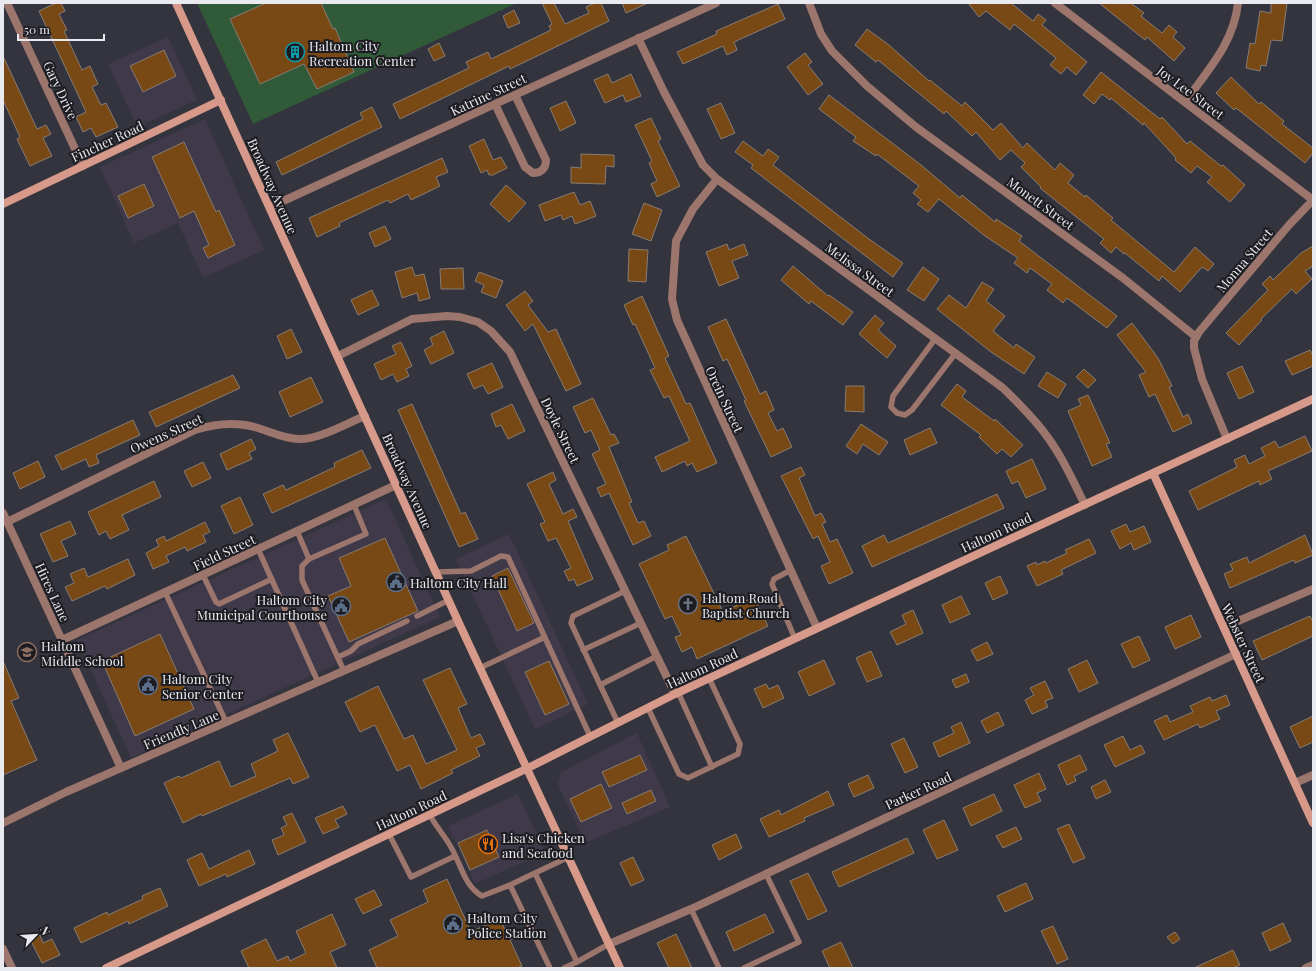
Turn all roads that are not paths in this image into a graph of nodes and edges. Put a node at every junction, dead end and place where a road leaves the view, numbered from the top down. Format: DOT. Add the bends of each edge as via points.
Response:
graph roads {
  1 [pos="7,3"];
  2 [pos="176,3"];
  3 [pos="716,3"];
  4 [pos="809,3"];
  5 [pos="1055,3"];
  6 [pos="1238,3"];
  7 [pos="638,38"];
  8 [pos="515,95"];
  9 [pos="221,100"];
  10 [pos="1184,102"];
  11 [pos="494,104"];
  12 [pos="83,166"];
  13 [pos="717,178"];
  14 [pos="1313,200"];
  15 [pos="3,204"];
  16 [pos="270,207"];
  17 [pos="1196,337"];
  18 [pos="935,339"];
  19 [pos="955,354"];
  20 [pos="338,356"];
  21 [pos="1313,399"];
  22 [pos="365,416"];
  23 [pos="1227,439"];
  24 [pos="1154,473"];
  25 [pos="396,485"];
  26 [pos="354,505"];
  27 [pos="1085,505"];
  28 [pos="3,513"];
  29 [pos="5,523"];
  30 [pos="297,531"];
  31 [pos="258,549"];
  32 [pos="309,559"];
  33 [pos="791,570"];
  34 [pos="436,572"];
  35 [pos="203,575"];
  36 [pos="272,579"];
  37 [pos="1313,589"];
  38 [pos="625,591"];
  39 [pos="165,592"];
  40 [pos="449,600"];
  41 [pos="417,616"];
  42 [pos="407,621"];
  43 [pos="458,621"];
  44 [pos="641,623"];
  45 [pos="1224,627"];
  46 [pos="817,628"];
  47 [pos="545,637"];
  48 [pos="795,639"];
  49 [pos="62,640"];
  50 [pos="583,650"];
  51 [pos="1236,654"];
  52 [pos="657,656"];
  53 [pos="338,657"];
  54 [pos="480,668"];
  55 [pos="344,671"];
  56 [pos="709,678"];
  57 [pos="318,682"];
  58 [pos="600,685"];
  59 [pos="677,693"];
  60 [pos="648,708"];
  61 [pos="226,722"];
  62 [pos="618,723"];
  63 [pos="590,736"];
  64 [pos="712,767"];
  65 [pos="121,768"];
  66 [pos="528,768"];
  67 [pos="1313,776"];
  68 [pos="1295,783"];
  69 [pos="430,815"];
  70 [pos="3,823"];
  71 [pos="1313,823"];
  72 [pos="389,834"];
  73 [pos="455,856"];
  74 [pos="569,857"];
  75 [pos="535,873"];
  76 [pos="766,874"];
  77 [pos="510,885"];
  78 [pos="691,909"];
  79 [pos="609,944"];
  80 [pos="3,949"];
  81 [pos="577,962"];
  82 [pos="1313,965"];
  83 [pos="12,968"];
  84 [pos="106,968"];
  85 [pos="550,968"];
  86 [pos="564,968"];
  87 [pos="620,968"];
  88 [pos="719,968"];
  89 [pos="744,968"];
  90 [pos="1306,968"];
  1 -- 12 [label="street, Gary Drive"];
  2 -- 9 [label="main road, Broadway Avenue"];
  3 -- 7 [label="street, Katrine Street"];
  4 -- 17 [label="street, Monett Street" via="821,34 832,51 867,86 916,127 1124,278"];
  5 -- 10 [label="street, Joy Lee Street"];
  6 -- 10 [label="street" via="1224,50"];
  7 -- 8 [label="street, Katrine Street"];
  7 -- 13 [label="street, Melissa Street" via="704,165"];
  8 -- 11 [label="street, Katrine Street"];
  8 -- 11 [label="street" via="546,160 545,167 540,172 533,173 525,167"];
  9 -- 12 [label="main road, Fincher Road"];
  9 -- 16 [label="main road, Broadway Avenue"];
  10 -- 14 [label="street, Joy Lee Street"];
  11 -- 16 [label="street, Katrine Street"];
  12 -- 15 [label="main road, Fincher Road"];
  13 -- 18 [label="street, Melissa Street"];
  13 -- 33 [label="street, Orein Street" via="693,209 676,241 672,299 686,344"];
  14 -- 17 [label="street, Monna Street"];
  16 -- 20 [label="main road, Broadway Avenue"];
  17 -- 23 [label="street" via="1194,348 1202,380"];
  18 -- 19 [label="street, Melissa Street"];
  18 -- 19 [label="lane" via="893,396 892,407 897,413 905,415 912,410"];
  19 -- 27 [label="street, Melissa Street" via="1003,388 1029,414 1047,435"];
  20 -- 22 [label="main road, Broadway Avenue"];
  20 -- 38 [label="street, Doyle Street" via="412,319 460,317 478,322 491,331 510,352"];
  21 -- 23 [label="main road, Haltom Road"];
  22 -- 25 [label="main road, Broadway Avenue"];
  22 -- 29 [label="street, Owens Street" via="312,437 299,439 234,424 217,424 195,430"];
  23 -- 24 [label="main road, Haltom Road"];
  24 -- 27 [label="main road, Haltom Road"];
  24 -- 45 [label="main road, Webster Street"];
  25 -- 26 [label="street, Field Street"];
  25 -- 34 [label="main road, Broadway Avenue"];
  26 -- 30 [label="street, Field Street"];
  26 -- 32 [label="lane" via="366,534"];
  27 -- 46 [label="main road, Haltom Road"];
  28 -- 29 [label="street, Hires Lane"];
  29 -- 49 [label="street, Hires Lane"];
  30 -- 31 [label="street, Field Street"];
  30 -- 32 [label="lane"];
  31 -- 35 [label="street, Field Street"];
  31 -- 36 [label="lane"];
  32 -- 53 [label="lane" via="302,566 302,580"];
  33 -- 46 [label="street, Orein Street"];
  33 -- 48 [label="lane" via="774,579 772,584"];
  34 -- 40 [label="main road, Broadway Avenue"];
  34 -- 47 [label="lane" via="471,570 501,556 508,557"];
  35 -- 36 [label="lane" via="219,604"];
  35 -- 39 [label="street, Field Street"];
  36 -- 57 [label="lane"];
  37 -- 45 [label="street"];
  38 -- 44 [label="street, Doyle Street"];
  38 -- 50 [label="lane" via="573,616 571,623"];
  39 -- 49 [label="street, Field Street"];
  39 -- 61 [label="lane"];
  40 -- 41 [label="lane"];
  40 -- 43 [label="main road, Broadway Avenue"];
  42 -- 53 [label="lane" via="358,644 351,651"];
  43 -- 54 [label="main road, Broadway Avenue"];
  43 -- 55 [label="street, Friendly Lane"];
  44 -- 50 [label="lane"];
  44 -- 52 [label="street, Doyle Street"];
  45 -- 51 [label="main road, Webster Street"];
  46 -- 48 [label="main road, Haltom Road"];
  47 -- 54 [label="lane"];
  47 -- 63 [label="lane"];
  48 -- 56 [label="main road, Haltom Road"];
  49 -- 65 [label="street, Hires Lane"];
  50 -- 58 [label="lane"];
  51 -- 68 [label="main road, Webster Street"];
  51 -- 76 [label="street, Parker Road"];
  52 -- 58 [label="lane"];
  52 -- 59 [label="street, Doyle Street"];
  53 -- 55 [label="lane"];
  54 -- 66 [label="main road, Broadway Avenue"];
  55 -- 57 [label="street, Friendly Lane"];
  56 -- 59 [label="main road, Haltom Road"];
  56 -- 64 [label="lane" via="740,744 738,754"];
  57 -- 61 [label="street, Friendly Lane"];
  58 -- 62 [label="lane"];
  59 -- 60 [label="main road, Haltom Road"];
  59 -- 64 [label="lane"];
  60 -- 62 [label="main road, Haltom Road"];
  60 -- 64 [label="lane" via="679,774 688,778"];
  61 -- 65 [label="street, Friendly Lane"];
  62 -- 63 [label="main road, Haltom Road"];
  63 -- 66 [label="main road, Haltom Road"];
  65 -- 70 [label="street, Friendly Lane"];
  66 -- 69 [label="main road, Haltom Road"];
  66 -- 74 [label="main road, Broadway Avenue"];
  67 -- 68 [label="street"];
  68 -- 71 [label="main road, Webster Street"];
  69 -- 72 [label="main road, Haltom Road"];
  69 -- 73 [label="lane"];
  72 -- 73 [label="lane" via="411,877"];
  72 -- 84 [label="main road, Haltom Road"];
  73 -- 77 [label="lane" via="470,886 482,896"];
  74 -- 75 [label="lane"];
  74 -- 79 [label="main road, Broadway Avenue"];
  75 -- 77 [label="lane"];
  75 -- 81 [label="lane"];
  76 -- 78 [label="street, Parker Road"];
  76 -- 89 [label="lane" via="798,942"];
  77 -- 85 [label="lane"];
  78 -- 79 [label="street, Parker Road"];
  78 -- 88 [label="lane"];
  79 -- 81 [label="lane"];
  79 -- 87 [label="main road, Broadway Avenue"];
  80 -- 83 [label="street"];
  81 -- 86 [label="lane"];
  82 -- 90 [label="street"];
}
